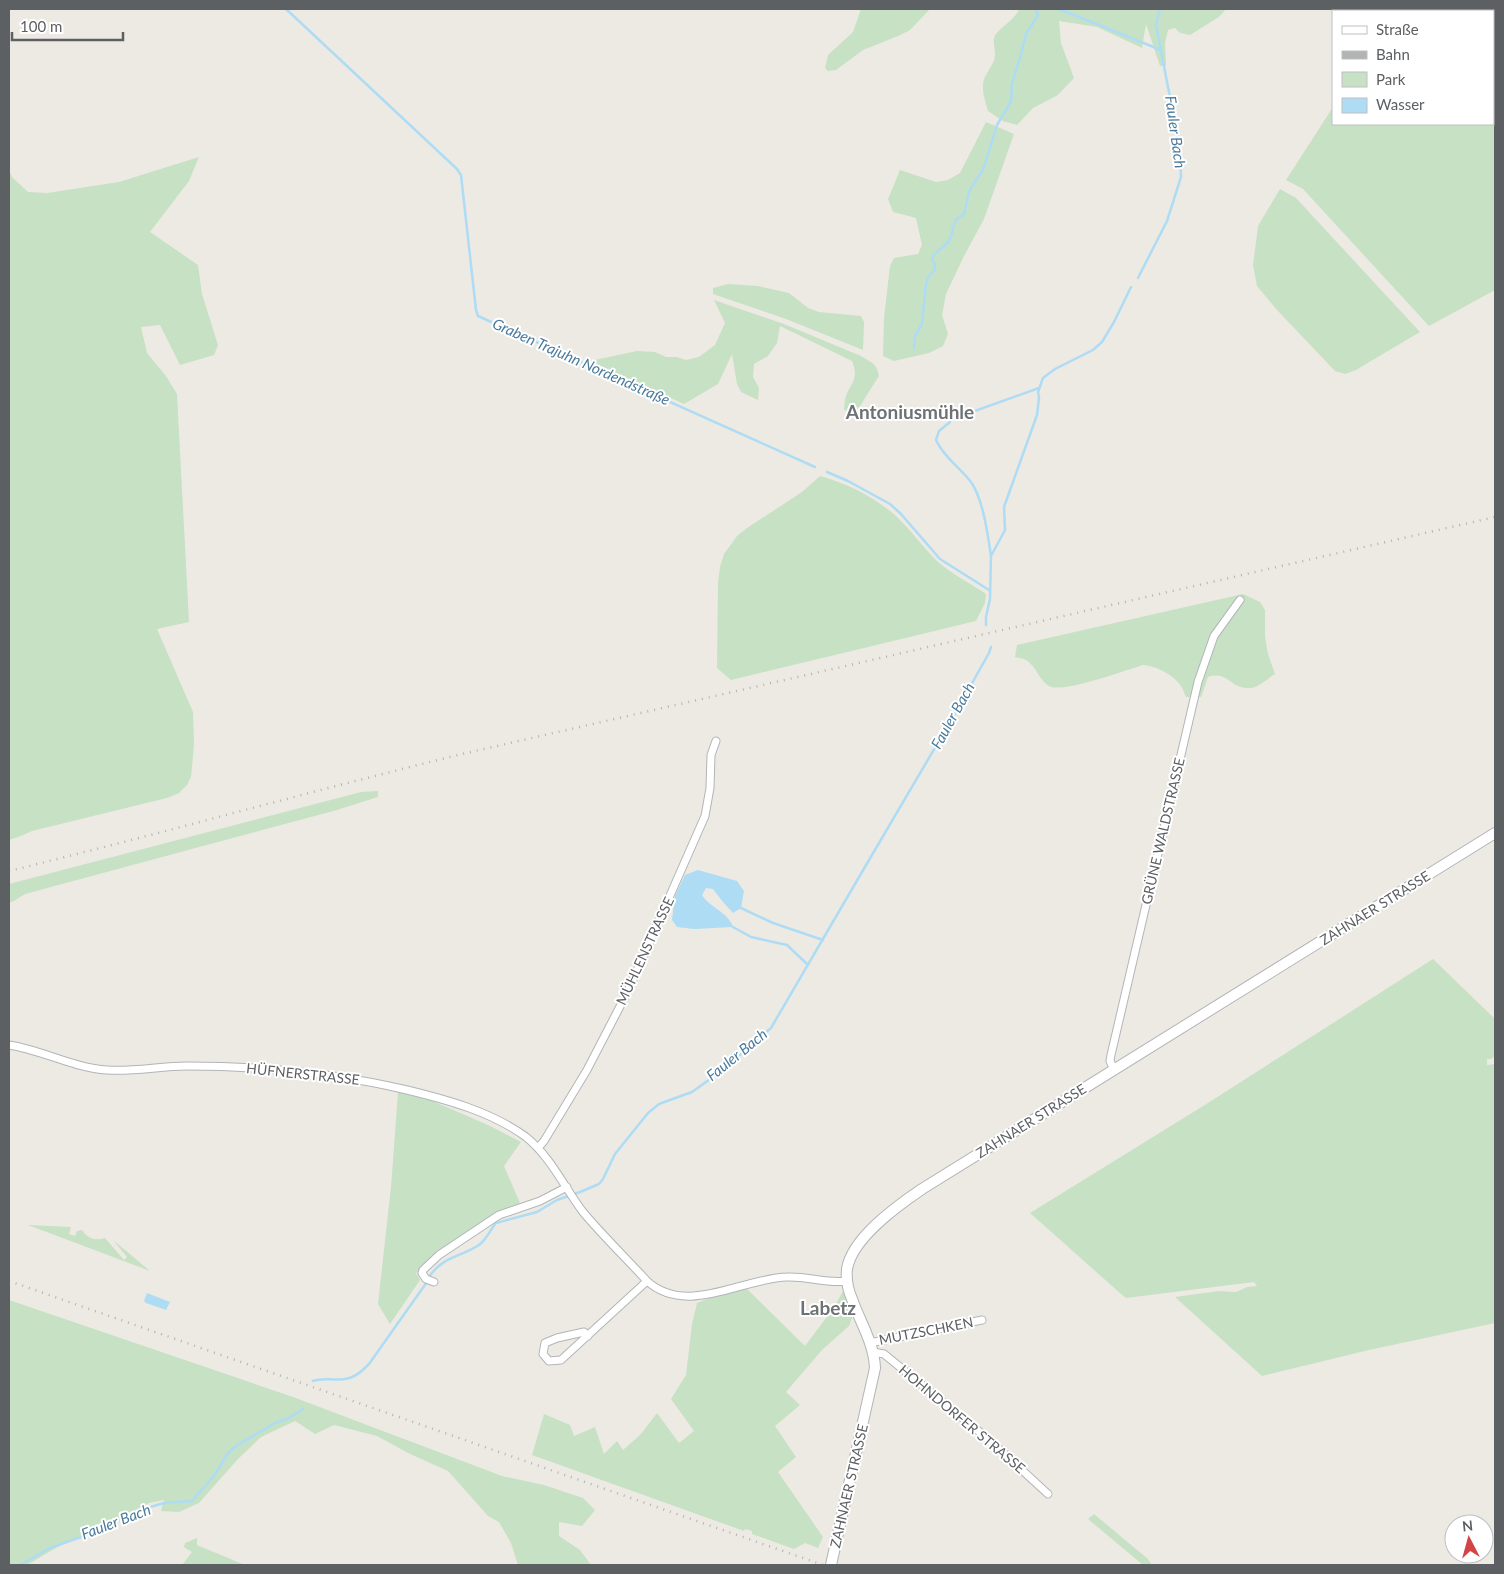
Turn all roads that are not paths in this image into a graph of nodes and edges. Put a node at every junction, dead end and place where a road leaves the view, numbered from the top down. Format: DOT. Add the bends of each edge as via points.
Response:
graph roads {
  1 [pos="1240,600"];
  2 [pos="716,740"];
  3 [pos="1495,833"];
  4 [pos="9,1045"];
  5 [pos="1114,1070"];
  6 [pos="538,1148"];
  7 [pos="568,1189"];
  8 [pos="647,1281"];
  9 [pos="847,1281"];
  10 [pos="434,1282"];
  11 [pos="982,1320"];
  12 [pos="588,1336"];
  13 [pos="872,1347"];
  14 [pos="1048,1494"];
  15 [pos="831,1565"];
  1 -- 5 [label="street, GRÜNE WALDSTRASSE" via="1214,636 1198,682 1111,1055"];
  2 -- 6 [label="street, MÜHLENSTRASSE" via="711,755 705,816 670,899 591,1062"];
  3 -- 5 [label="main road, ZAHNAER STRASSE"];
  4 -- 6 [label="street, HÜFNERSTRASSE" via="105,1070 254,1067 365,1081 478,1111 515,1130"];
  5 -- 9 [label="main road, ZAHNAER STRASSE" via="900,1205 855,1250 848,1267"];
  6 -- 7 [label="street, HÜFNERSTRASSE"];
  7 -- 8 [label="street, HÜFNERSTRASSE" via="595,1225"];
  7 -- 10 [label="street" via="499,1215 466,1236 423,1270 426,1279"];
  8 -- 9 [label="street, HÜFNERSTRASSE" via="665,1293 691,1296 779,1277"];
  8 -- 12 [label="street"];
  9 -- 13 [label="main road, ZAHNAER STRASSE"];
  11 -- 13 [label="street, MUTZSCHKEN"];
  12 -- 12 [label="street" via="561,1360 549,1361 542,1354 545,1343 556,1338 584,1332"];
  13 -- 14 [label="street, HOHNDORFER STRASSE" via="987,1438"];
  13 -- 15 [label="main road, ZAHNAER STRASSE" via="874,1376"];
}
